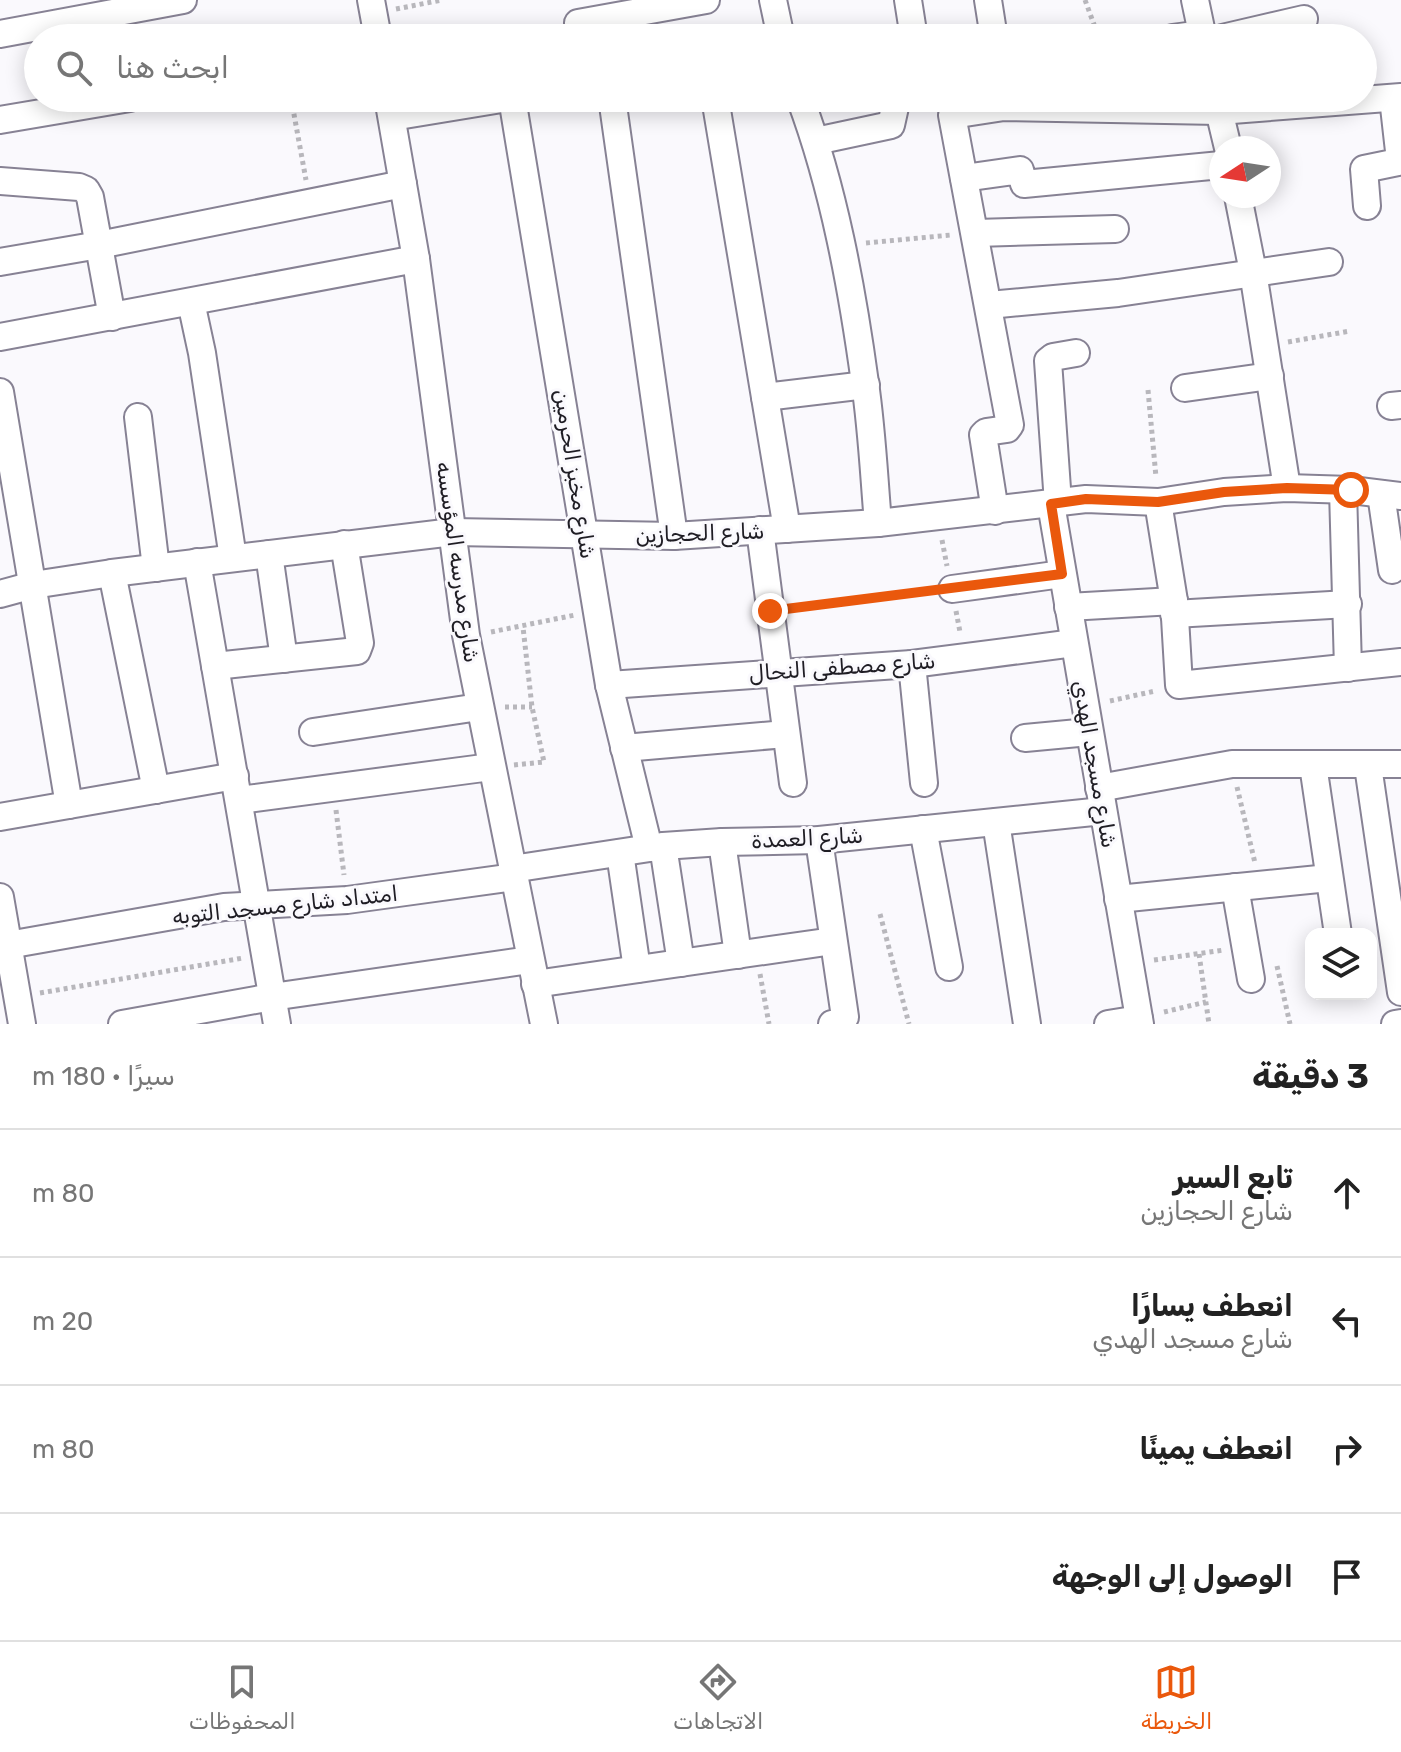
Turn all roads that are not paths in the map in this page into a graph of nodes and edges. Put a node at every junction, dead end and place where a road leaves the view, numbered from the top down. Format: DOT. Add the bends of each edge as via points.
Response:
graph roads {
  1 [pos="183,0"];
  2 [pos="704,0"];
  3 [pos="773,0"];
  4 [pos="908,0"];
  5 [pos="988,0"];
  6 [pos="1195,0"];
  7 [pos="1304,19"];
  8 [pos="578,23"];
  9 [pos="54,24"];
  10 [pos="778,24"];
  11 [pos="912,24"];
  12 [pos="992,24"];
  13 [pos="1204,24"];
  14 [pos="1278,24"];
  15 [pos="24,30"];
  16 [pos="0,34"];
  17 [pos="1397,97"];
  18 [pos="1377,98"];
  19 [pos="47,112"];
  20 [pos="391,112"];
  21 [pos="512,112"];
  22 [pos="614,112"];
  23 [pos="717,112"];
  24 [pos="805,112"];
  25 [pos="891,112"];
  26 [pos="959,112"];
  27 [pos="1219,112"];
  28 [pos="0,120"];
  29 [pos="1225,136"];
  30 [pos="816,141"];
  31 [pos="1209,166"];
  32 [pos="964,178"];
  33 [pos="0,181"];
  34 [pos="403,184"];
  35 [pos="1367,206"];
  36 [pos="1240,208"];
  37 [pos="1115,229"];
  38 [pos="976,233"];
  39 [pos="99,245"];
  40 [pos="416,259"];
  41 [pos="0,262"];
  42 [pos="1329,262"];
  43 [pos="1253,272"];
  44 [pos="191,302"];
  45 [pos="989,305"];
  46 [pos="112,317"];
  47 [pos="0,337"];
  48 [pos="1076,353"];
  49 [pos="1270,376"];
  50 [pos="866,385"];
  51 [pos="1185,388"];
  52 [pos="0,392"];
  53 [pos="765,397"];
  54 [pos="138,417"];
  55 [pos="3,419"];
  56 [pos="1287,488"];
  57 [pos="1343,490"];
  58 [pos="1391,495"];
  59 [pos="1158,502"];
  60 [pos="1054,503"];
  61 [pos="995,511"];
  62 [pos="878,523"];
  63 [pos="787,529"];
  64 [pos="760,530"];
  65 [pos="453,532"];
  66 [pos="586,535"];
  67 [pos="674,536"];
  68 [pos="344,544"];
  69 [pos="269,554"];
  70 [pos="233,558"];
  71 [pos="197,562"];
  72 [pos="156,568"];
  73 [pos="1392,570"];
  74 [pos="112,573"];
  75 [pos="1062,574"];
  76 [pos="33,585"];
  77 [pos="952,589"];
  78 [pos="0,594"];
  79 [pos="1348,604"];
  80 [pos="1068,607"];
  81 [pos="1174,608"];
  82 [pos="1074,643"];
  83 [pos="284,659"];
  84 [pos="1401,662"];
  85 [pos="912,664"];
  86 [pos="215,666"];
  87 [pos="1348,668"];
  88 [pos="778,673"];
  89 [pos="609,685"];
  90 [pos="479,707"];
  91 [pos="1087,719"];
  92 [pos="313,732"];
  93 [pos="786,734"];
  94 [pos="1025,738"];
  95 [pos="624,748"];
  96 [pos="1401,764"];
  97 [pos="1313,765"];
  98 [pos="1368,766"];
  99 [pos="491,767"];
  100 [pos="793,783"];
  101 [pos="924,783"];
  102 [pos="237,788"];
  103 [pos="156,790"];
  104 [pos="1101,800"];
  105 [pos="69,805"];
  106 [pos="0,817"];
  107 [pos="996,822"];
  108 [pos="923,829"];
  109 [pos="819,840"];
  110 [pos="722,842"];
  111 [pos="656,847"];
  112 [pos="620,853"];
  113 [pos="513,873"];
  114 [pos="1329,878"];
  115 [pos="1247,886"];
  116 [pos="1118,899"];
  117 [pos="258,904"];
  118 [pos="3,921"];
  119 [pos="1337,928"];
  120 [pos="833,941"];
  121 [pos="747,954"];
  122 [pos="681,963"];
  123 [pos="949,967"];
  124 [pos="637,969"];
  125 [pos="533,972"];
  126 [pos="1251,979"];
  127 [pos="1401,992"];
  128 [pos="272,997"];
  129 [pos="838,1020"];
  130 [pos="1140,1021"];
  131 [pos="1401,1023"];
  132 [pos="22,1024"];
  133 [pos="122,1024"];
  134 [pos="277,1024"];
  135 [pos="544,1024"];
  136 [pos="1027,1024"];
  137 [pos="1108,1024"];
  138 [pos="1395,1024"];
  1 -- 9 [label="street"];
  2 -- 8 [label="street"];
  3 -- 10 [label="street"];
  4 -- 11 [label="street"];
  5 -- 12 [label="street"];
  6 -- 13 [label="street"];
  7 -- 14 [label="street"];
  15 -- 16 [label="street"];
  17 -- 18 [label="street"];
  17 -- 35 [label="street" via="1400,160 1364,169"];
  19 -- 28 [label="street"];
  20 -- 34 [label="street, شارع مدرسه المؤسسه"];
  21 -- 66 [label="street, شارع مخبز الحرمين"];
  22 -- 67 [label="street"];
  23 -- 53 [label="street"];
  24 -- 30 [label="street"];
  25 -- 30 [label="street"];
  26 -- 32 [label="street" via="952,119"];
  27 -- 29 [label="street"];
  30 -- 50 [label="street"];
  31 -- 32 [label="street" via="1024,184 1020,170"];
  32 -- 38 [label="street"];
  33 -- 39 [label="street" via="83,188 90,197"];
  34 -- 39 [label="street"];
  34 -- 40 [label="street, شارع مدرسه المؤسسه"];
  36 -- 43 [label="street"];
  37 -- 38 [label="street"];
  38 -- 45 [label="street"];
  39 -- 41 [label="street"];
  39 -- 46 [label="street"];
  40 -- 44 [label="street"];
  40 -- 65 [label="street, شارع مدرسه المؤسسه"];
  42 -- 43 [label="street"];
  43 -- 45 [label="street" via="1118,293"];
  43 -- 49 [label="street"];
  44 -- 46 [label="street"];
  44 -- 70 [label="street"];
  45 -- 61 [label="street" via="1010,425 983,435"];
  46 -- 47 [label="street"];
  48 -- 60 [label="street, شارع مسجد الهدي" via="1048,361"];
  49 -- 51 [label="street"];
  49 -- 56 [label="street"];
  50 -- 53 [label="street"];
  50 -- 62 [label="street"];
  52 -- 55 [label="street"];
  53 -- 63 [label="street"];
  54 -- 72 [label="street"];
  55 -- 76 [label="street"];
  56 -- 57 [label="street, شارع الحجازين"];
  56 -- 59 [label="street, شارع الحجازين"];
  57 -- 58 [label="street, شارع الحجازين"];
  57 -- 79 [label="street"];
  58 -- 73 [label="street"];
  59 -- 60 [label="street, شارع الحجازين"];
  59 -- 81 [label="street"];
  60 -- 61 [label="street, شارع الحجازين"];
  60 -- 75 [label="street, شارع مسجد الهدي"];
  61 -- 62 [label="street, شارع الحجازين"];
  62 -- 63 [label="street, شارع الحجازين"];
  63 -- 64 [label="street, شارع الحجازين"];
  64 -- 67 [label="street, شارع الحجازين"];
  64 -- 88 [label="street"];
  65 -- 66 [label="street, شارع الحجازين"];
  65 -- 68 [label="street, شارع الحجازين"];
  65 -- 90 [label="street, شارع مدرسه المؤسسه"];
  66 -- 67 [label="street, شارع الحجازين"];
  66 -- 89 [label="street, شارع مخبز الحرمين"];
  68 -- 69 [label="street, شارع الحجازين"];
  68 -- 83 [label="street" via="359,647 354,652"];
  69 -- 70 [label="street, شارع الحجازين"];
  69 -- 83 [label="street"];
  70 -- 71 [label="street, شارع الحجازين"];
  71 -- 72 [label="street, شارع الحجازين"];
  71 -- 86 [label="street"];
  72 -- 74 [label="street, شارع الحجازين"];
  74 -- 76 [label="street, شارع الحجازين"];
  74 -- 103 [label="street"];
  75 -- 77 [label="street"];
  75 -- 80 [label="street, شارع مسجد الهدي"];
  76 -- 78 [label="street, شارع الحجازين"];
  76 -- 105 [label="street"];
  79 -- 81 [label="street"];
  79 -- 87 [label="street"];
  80 -- 81 [label="street"];
  80 -- 82 [label="street, شارع مسجد الهدي"];
  81 -- 87 [label="street" via="1179,685"];
  82 -- 85 [label="street, شارع مصطفى النحال"];
  82 -- 91 [label="street, شارع مسجد الهدي"];
  83 -- 86 [label="street"];
  84 -- 87 [label="street"];
  85 -- 88 [label="street, شارع مصطفى النحال"];
  85 -- 101 [label="street"];
  86 -- 102 [label="street"];
  88 -- 89 [label="street, شارع مصطفى النحال"];
  88 -- 93 [label="street"];
  89 -- 95 [label="street, شارع مخبز الحرمين"];
  90 -- 92 [label="street"];
  90 -- 99 [label="street, شارع مدرسه المؤسسه"];
  91 -- 94 [label="street"];
  91 -- 104 [label="street, شارع مسجد الهدي"];
  93 -- 95 [label="street"];
  93 -- 100 [label="street"];
  95 -- 111 [label="street, شارع مخبز الحرمين"];
  96 -- 98 [label="street, شارع العمدة"];
  97 -- 98 [label="street, شارع العمدة"];
  97 -- 104 [label="street, شارع العمدة" via="1232,764"];
  97 -- 114 [label="street"];
  98 -- 127 [label="street"];
  99 -- 102 [label="street" via="333,787"];
  99 -- 113 [label="street, شارع مدرسه المؤسسه"];
  102 -- 103 [label="street"];
  102 -- 117 [label="street"];
  103 -- 105 [label="street"];
  104 -- 107 [label="street, شارع العمدة"];
  104 -- 116 [label="street, شارع مسجد الهدي"];
  105 -- 106 [label="street"];
  107 -- 108 [label="street, شارع العمدة"];
  107 -- 136 [label="street"];
  108 -- 109 [label="street, شارع العمدة"];
  108 -- 123 [label="street"];
  109 -- 110 [label="street, شارع العمدة"];
  109 -- 120 [label="street"];
  110 -- 111 [label="street, شارع العمدة"];
  110 -- 121 [label="street"];
  111 -- 112 [label="street, شارع العمدة"];
  111 -- 122 [label="street, شارع مخبز الحرمين"];
  112 -- 113 [label="street, شارع العمدة"];
  112 -- 124 [label="street"];
  113 -- 117 [label="street, امتداد شارع مسجد التوبه" via="347,900"];
  113 -- 125 [label="street, شارع مدرسه المؤسسه"];
  114 -- 115 [label="street"];
  114 -- 119 [label="street"];
  115 -- 116 [label="street"];
  115 -- 126 [label="street"];
  116 -- 130 [label="street, شارع مسجد الهدي"];
  117 -- 118 [label="street, امتداد شارع مسجد التوبه"];
  117 -- 128 [label="street"];
  118 -- 132 [label="street"];
  120 -- 121 [label="street"];
  120 -- 129 [label="street"];
  121 -- 122 [label="street"];
  122 -- 124 [label="street"];
  124 -- 125 [label="street"];
  125 -- 128 [label="street"];
  125 -- 135 [label="street, شارع مدرسه المؤسسه"];
  128 -- 133 [label="street"];
  128 -- 134 [label="street"];
  130 -- 137 [label="street"];
  131 -- 138 [label="street"];
}
